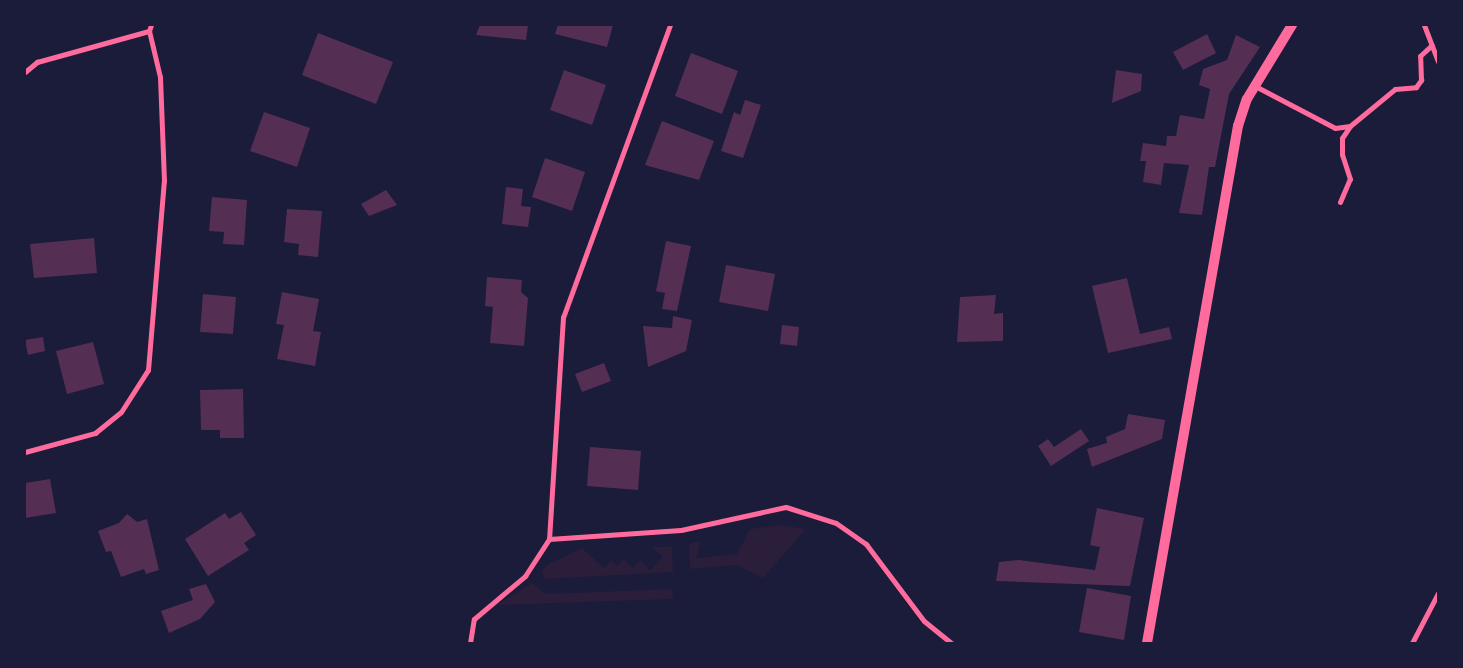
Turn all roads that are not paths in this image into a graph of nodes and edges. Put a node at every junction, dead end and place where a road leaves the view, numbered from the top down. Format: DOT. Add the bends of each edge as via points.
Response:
graph roads {
  1 [pos="670,25"];
  2 [pos="1292,25"];
  3 [pos="1424,25"];
  4 [pos="150,28"];
  5 [pos="1432,45"];
  6 [pos="1438,61"];
  7 [pos="25,72"];
  8 [pos="1255,86"];
  9 [pos="1350,126"];
  10 [pos="1340,202"];
  11 [pos="25,452"];
  12 [pos="549,539"];
  13 [pos="1438,593"];
  14 [pos="470,643"];
  15 [pos="952,643"];
  16 [pos="1147,643"];
  17 [pos="1412,643"];
  1 -- 12 [label="street" via="563,317"];
  2 -- 8 [label="main road"];
  3 -- 5 [label="street"];
  4 -- 7 [label="street" via="37,62"];
  4 -- 11 [label="street" via="160,77 164,181 148,370 120,412 95,433"];
  5 -- 6 [label="street"];
  5 -- 9 [label="street" via="1420,56 1421,80 1416,87 1395,90"];
  8 -- 9 [label="street" via="1335,128"];
  8 -- 16 [label="main road" via="1238,126"];
  9 -- 10 [label="street" via="1342,138 1342,154 1350,179"];
  12 -- 14 [label="street" via="525,576 474,619"];
  12 -- 15 [label="street" via="681,530 786,506 836,523 866,544 924,621"];
  13 -- 17 [label="street"];
}
